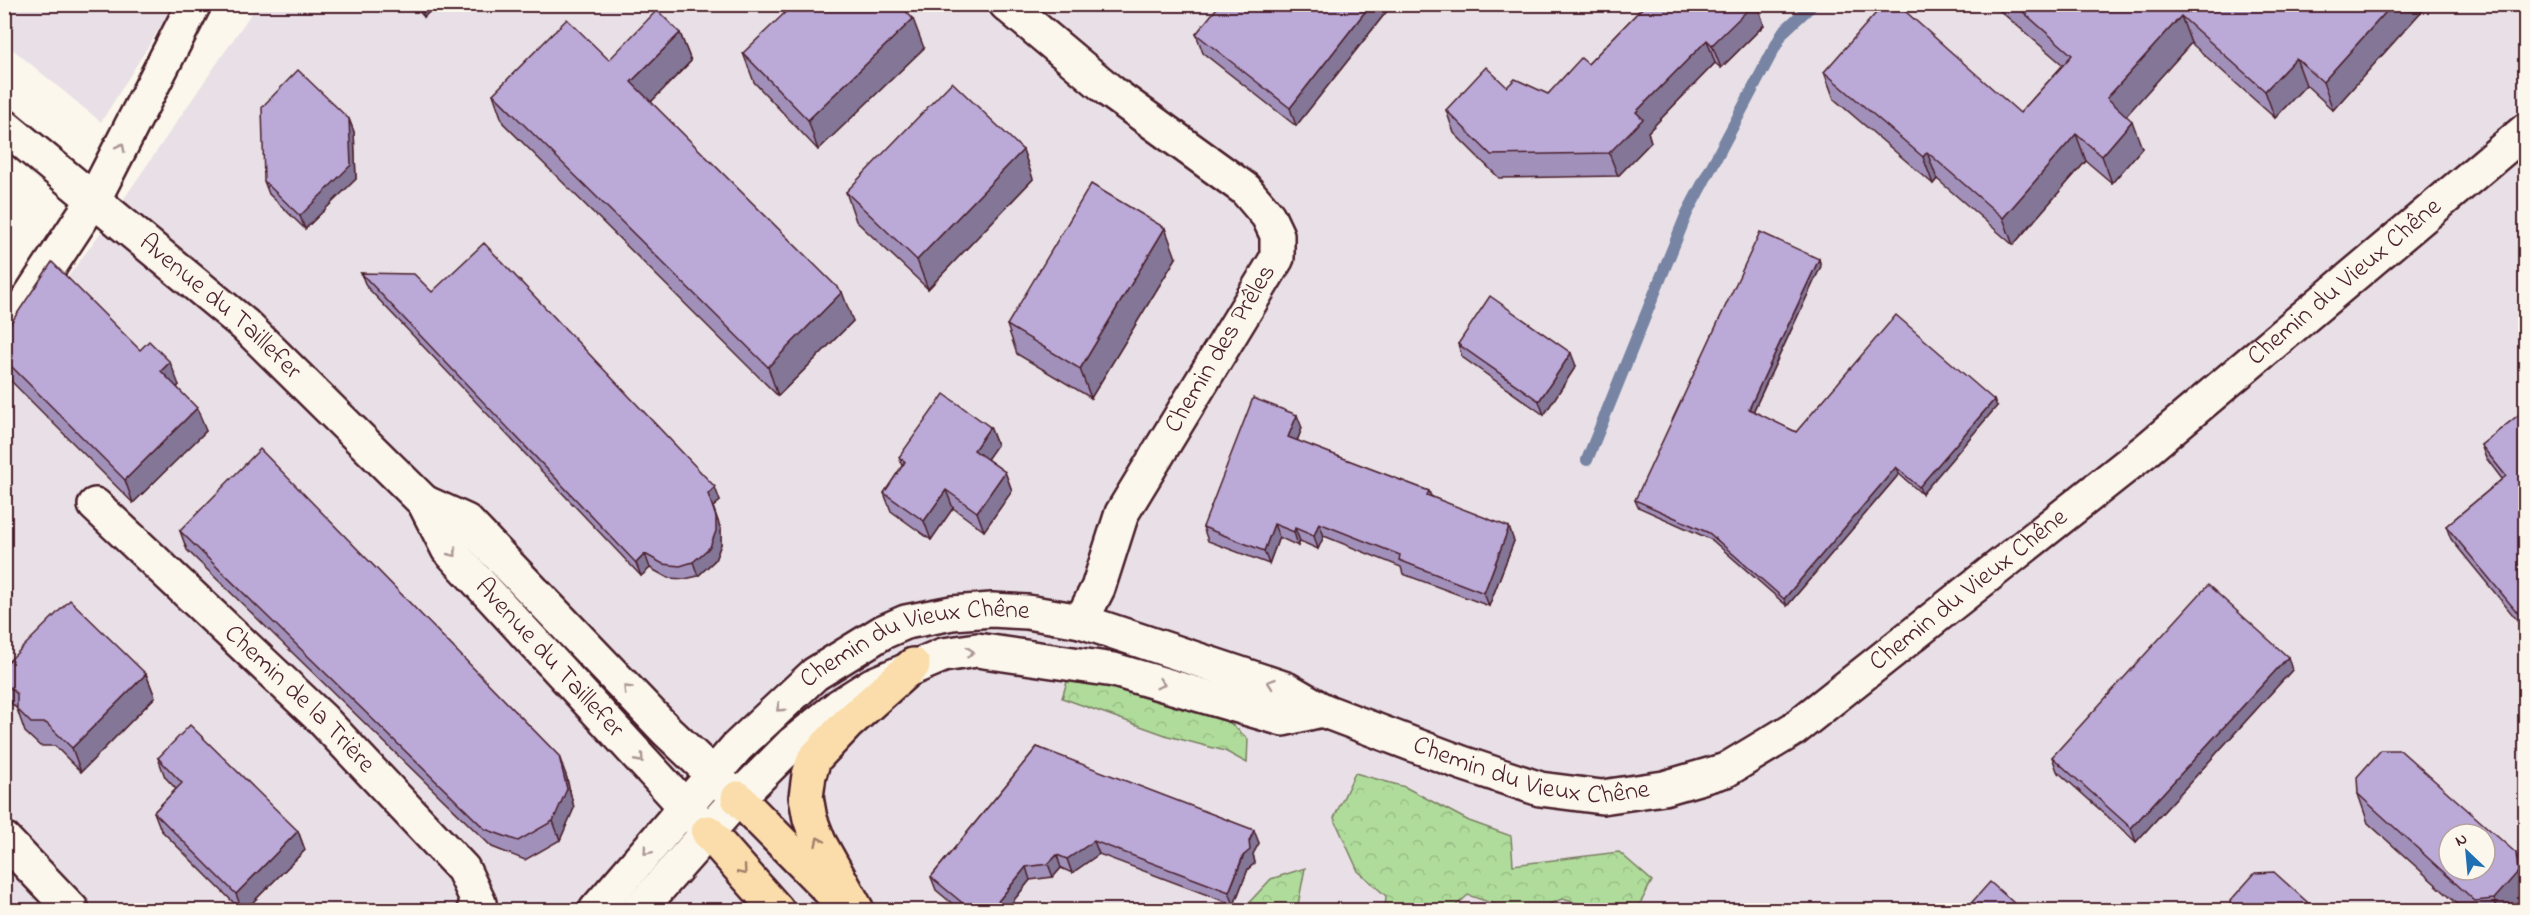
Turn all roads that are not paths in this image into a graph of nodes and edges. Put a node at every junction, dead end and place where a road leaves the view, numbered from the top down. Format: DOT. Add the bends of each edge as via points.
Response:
graph roads {
  1 [pos="194,4"];
  2 [pos="1006,4"];
  3 [pos="4,126"];
  4 [pos="2526,130"];
  5 [pos="94,199"];
  6 [pos="4,336"];
  7 [pos="424,502"];
  8 [pos="95,506"];
  9 [pos="1081,621"];
  10 [pos="914,665"];
  11 [pos="1322,710"];
  12 [pos="712,776"];
  13 [pos="738,798"];
  14 [pos="686,807"];
  15 [pos="708,832"];
  16 [pos="4,839"];
  17 [pos="72,910"];
  18 [pos="474,910"];
  19 [pos="596,910"];
  20 [pos="639,910"];
  21 [pos="777,910"];
  22 [pos="849,910"];
  23 [pos="857,910"];
  5 -- 1 [label="main road, one-way"];
  2 -- 9 [label="main road, Chemin des Prêles" via="1111,92 1245,189 1268,216 1277,235 1277,258 1122,513 1098,588"];
  3 -- 5 [label="main road, Avenue du Taillefer"];
  4 -- 11 [label="main road, Chemin du Vieux Chêne" via="2145,451 1794,729 1726,770 1664,788 1602,797 1540,789"];
  5 -- 6 [label="main road"];
  5 -- 7 [label="main road, Avenue du Taillefer" via="244,325"];
  12 -- 7 [label="main road, Avenue du Taillefer, one-way" via="466,521"];
  7 -- 14 [label="main road, Avenue du Taillefer, one-way" via="448,549"];
  8 -- 18 [label="main road, Chemin de la Trière" via="322,720 452,857 463,869 478,903"];
  11 -- 9 [label="main road, Chemin du Vieux Chêne, one-way" via="1286,689"];
  9 -- 12 [label="main road, Chemin du Vieux Chêne, one-way" via="992,610 906,622 814,674"];
  10 -- 11 [label="main road, Chemin du Vieux Chêne, one-way" via="943,655 977,650 1114,670 1282,719"];
  10 -- 13 [label="main road, Chemin du Vieux Chêne" via="839,706 793,743"];
  23 -- 10 [label="highway, one-way" via="810,819 806,797 809,775 814,759 848,723"];
  12 -- 13 [label="main road, Avenue du Taillefer"];
  12 -- 14 [label="main road, Chemin du Vieux Chêne"];
  13 -- 15 [label="main road, Chemin du Vieux Chêne"];
  13 -- 22 [label="highway"];
  14 -- 15 [label="main road, Avenue du Taillefer"];
  14 -- 19 [label="main road, Chemin du Vieux Chêne, one-way"];
  15 -- 20 [label="main road, Chemin du Vieux Chêne"];
  15 -- 21 [label="highway, one-way"];
  16 -- 17 [label="main road"];
}
